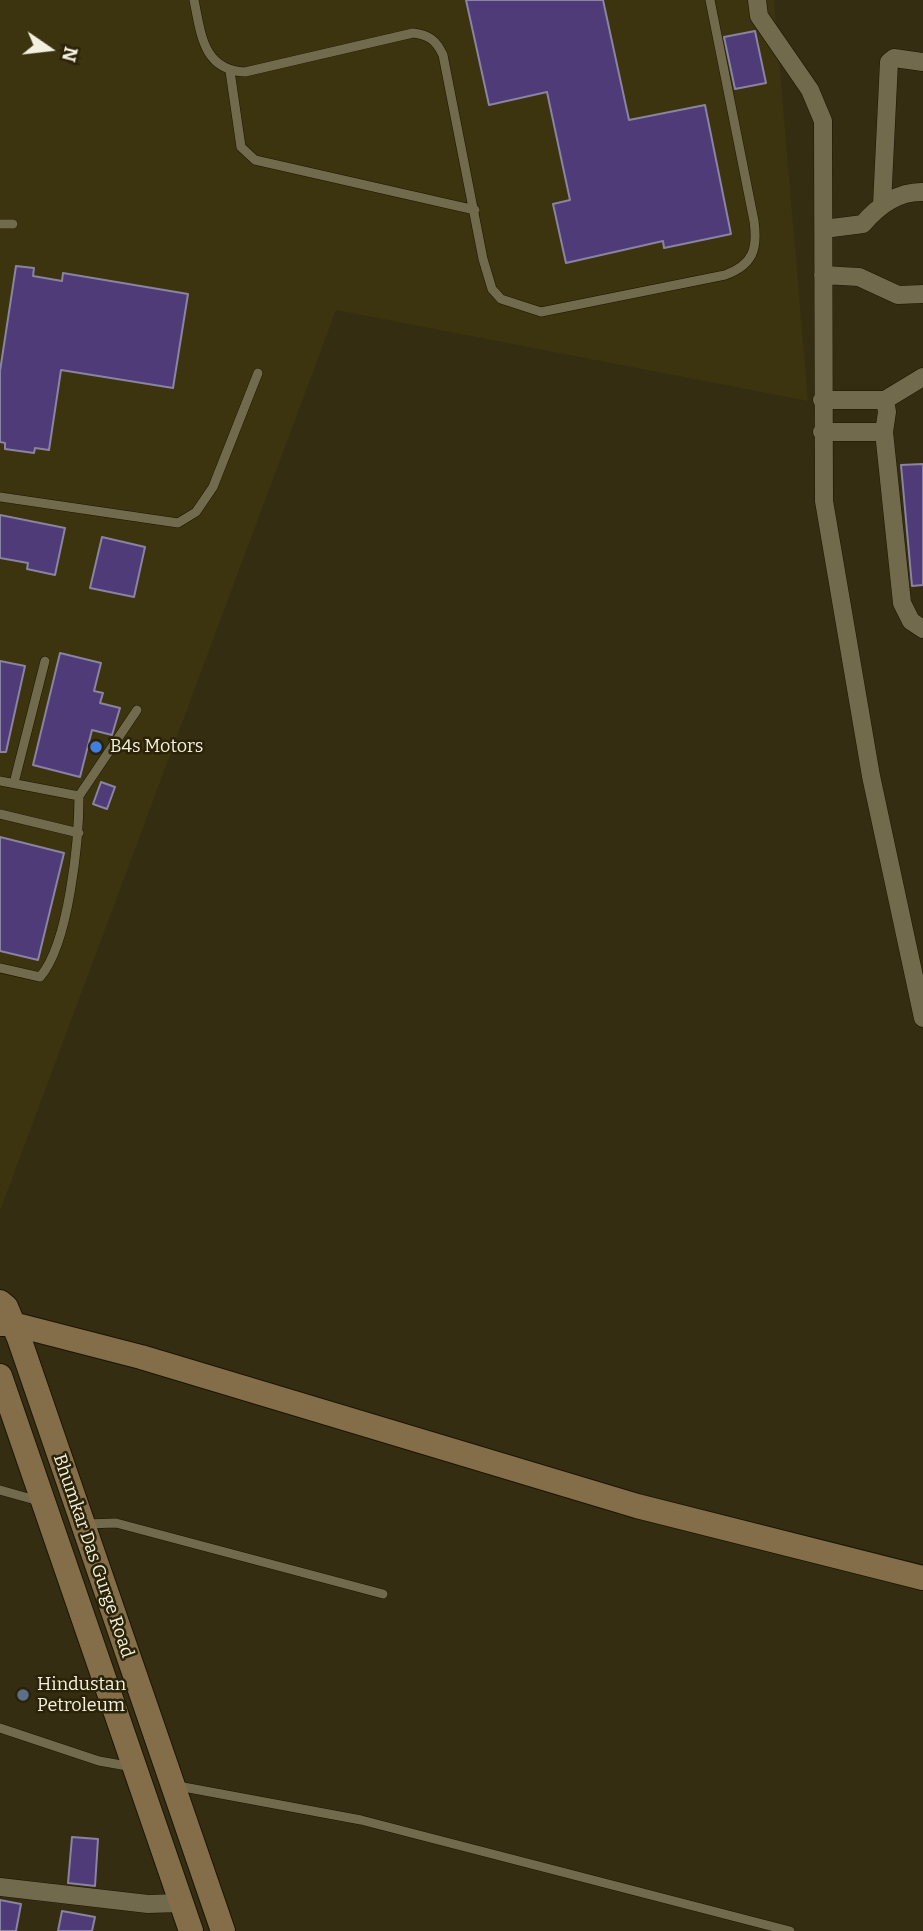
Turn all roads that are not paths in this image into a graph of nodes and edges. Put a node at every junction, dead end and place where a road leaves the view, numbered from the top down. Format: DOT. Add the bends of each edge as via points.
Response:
graph roads {
  1 [pos="194,0"];
  2 [pos="710,0"];
  3 [pos="757,0"];
  4 [pos="923,62"];
  5 [pos="230,71"];
  6 [pos="923,186"];
  7 [pos="914,192"];
  8 [pos="882,205"];
  9 [pos="475,210"];
  10 [pos="0,224"];
  11 [pos="13,224"];
  12 [pos="824,229"];
  13 [pos="823,275"];
  14 [pos="923,294"];
  15 [pos="258,373"];
  16 [pos="923,377"];
  17 [pos="822,400"];
  18 [pos="885,400"];
  19 [pos="822,432"];
  20 [pos="884,432"];
  21 [pos="0,497"];
  22 [pos="923,629"];
  23 [pos="45,661"];
  24 [pos="137,709"];
  25 [pos="0,781"];
  26 [pos="14,783"];
  27 [pos="79,796"];
  28 [pos="0,814"];
  29 [pos="79,833"];
  30 [pos="0,968"];
  31 [pos="923,1018"];
  32 [pos="0,1302"];
  33 [pos="6,1324"];
  34 [pos="0,1376"];
  35 [pos="0,1490"];
  36 [pos="43,1502"];
  37 [pos="83,1524"];
  38 [pos="923,1578"];
  39 [pos="383,1594"];
  40 [pos="0,1728"];
  41 [pos="134,1768"];
  42 [pos="172,1785"];
  43 [pos="0,1887"];
  44 [pos="181,1903"];
  45 [pos="191,1931"];
  46 [pos="223,1931"];
  47 [pos="790,1931"];
  1 -- 5 [label="lane" via="207,50"];
  2 -- 9 [label="lane" via="756,238 748,264 726,275 541,312 510,304 492,289"];
  3 -- 12 [label="street" via="759,16 810,90 824,121"];
  4 -- 8 [label="street" via="894,58 889,62"];
  5 -- 9 [label="lane" via="241,147 255,160"];
  5 -- 9 [label="lane" via="245,72 413,33 427,35 443,55"];
  6 -- 7 [label="street"];
  7 -- 8 [label="street"];
  8 -- 12 [label="street" via="863,223"];
  10 -- 11 [label="lane"];
  12 -- 13 [label="street"];
  13 -- 14 [label="street" via="859,277 898,295"];
  13 -- 17 [label="street"];
  15 -- 21 [label="lane" via="212,487 196,512 178,523"];
  16 -- 18 [label="street"];
  17 -- 18 [label="street"];
  17 -- 19 [label="street"];
  18 -- 20 [label="street"];
  19 -- 20 [label="street"];
  19 -- 31 [label="street" via="824,501 869,766"];
  20 -- 22 [label="street" via="902,603 911,621"];
  23 -- 26 [label="lane"];
  24 -- 27 [label="lane"];
  25 -- 26 [label="lane"];
  26 -- 27 [label="lane"];
  27 -- 29 [label="lane"];
  28 -- 29 [label="lane"];
  29 -- 30 [label="lane" via="50,965 40,977"];
  32 -- 33 [label="main road, Bhumkar Das Gurge Road"];
  33 -- 37 [label="main road, Bhumkar Das Gurge Road"];
  33 -- 38 [label="main road" via="141,1357 637,1506"];
  34 -- 36 [label="main road, Bhumkar Das Gurge Road"];
  35 -- 36 [label="lane"];
  36 -- 41 [label="main road, Bhumkar Das Gurge Road"];
  37 -- 39 [label="lane" via="116,1523"];
  37 -- 42 [label="main road, Bhumkar Das Gurge Road"];
  40 -- 41 [label="lane"];
  41 -- 44 [label="main road, Bhumkar Das Gurge Road"];
  42 -- 46 [label="main road, Bhumkar Das Gurge Road"];
  42 -- 47 [label="lane" via="361,1820"];
  43 -- 44 [label="street" via="148,1904"];
  44 -- 45 [label="main road, Bhumkar Das Gurge Road"];
}
